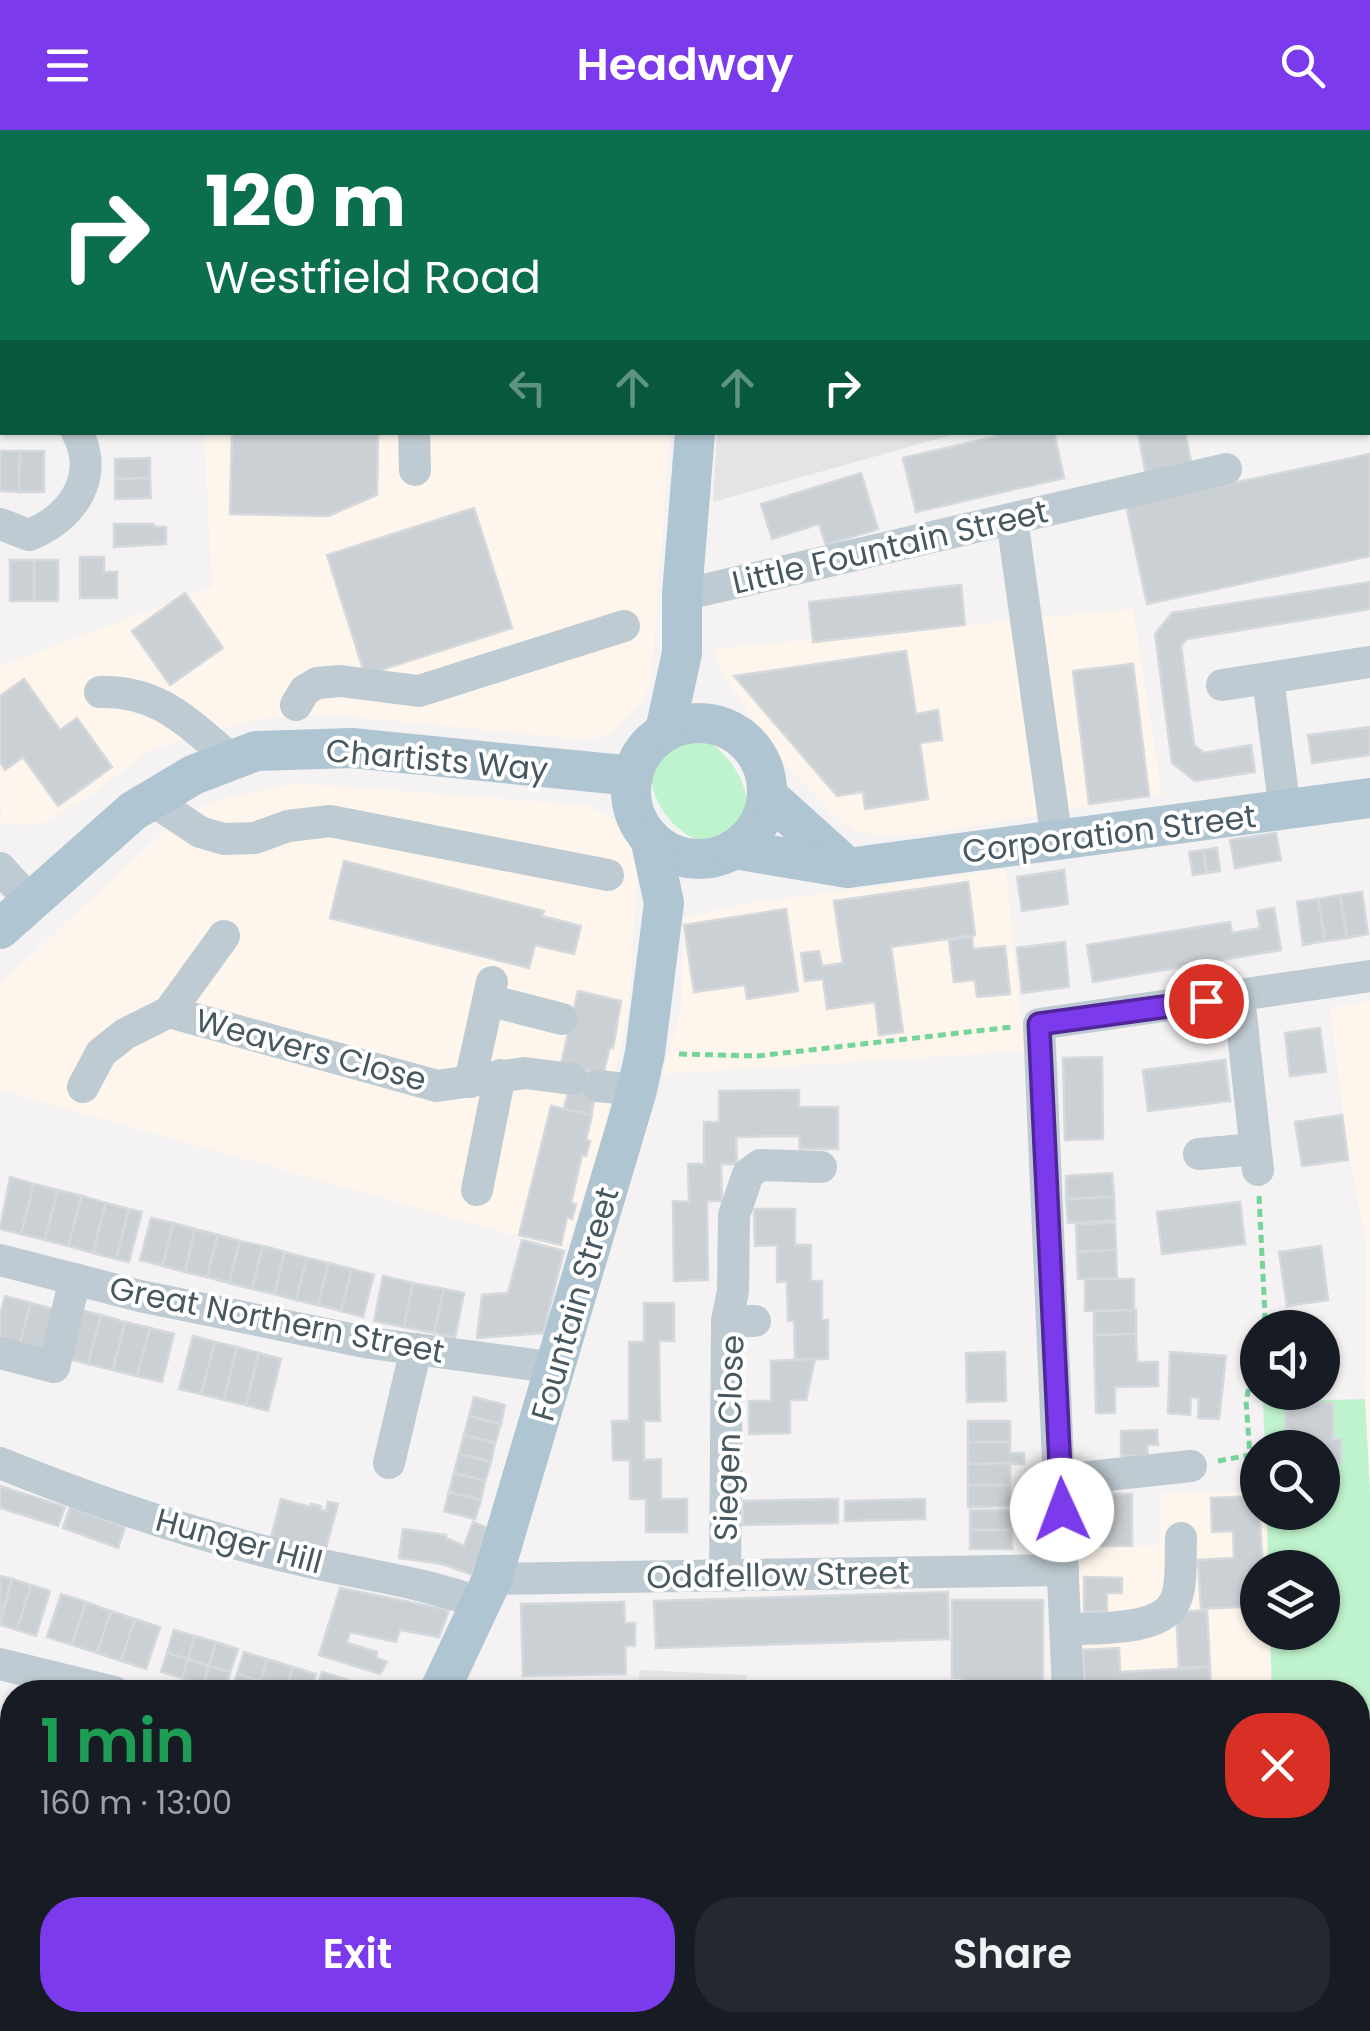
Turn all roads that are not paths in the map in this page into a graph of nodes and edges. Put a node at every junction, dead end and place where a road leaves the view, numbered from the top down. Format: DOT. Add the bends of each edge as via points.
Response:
graph roads {
  1 [pos="79,435"];
  2 [pos="414,435"];
  3 [pos="695,435"];
  4 [pos="1226,468"];
  5 [pos="415,470"];
  6 [pos="1012,520"];
  7 [pos="0,524"];
  8 [pos="682,595"];
  9 [pos="624,626"];
  10 [pos="682,653"];
  11 [pos="1369,662"];
  12 [pos="1268,678"];
  13 [pos="1222,686"];
  14 [pos="100,692"];
  15 [pos="726,727"];
  16 [pos="666,731"];
  17 [pos="305,749"];
  18 [pos="231,759"];
  19 [pos="633,776"];
  20 [pos="768,795"];
  21 [pos="1370,798"];
  22 [pos="152,800"];
  23 [pos="1285,811"];
  24 [pos="650,838"];
  25 [pos="1057,841"];
  26 [pos="716,854"];
  27 [pos="0,868"];
  28 [pos="848,868"];
  29 [pos="608,875"];
  30 [pos="30,901"];
  31 [pos="664,903"];
  32 [pos="0,929"];
  33 [pos="224,936"];
  34 [pos="1370,976"];
  35 [pos="1238,996"];
  36 [pos="169,1012"];
  37 [pos="562,1019"];
  38 [pos="613,1077"];
  39 [pos="485,1078"];
  40 [pos="82,1087"];
  41 [pos="1199,1154"];
  42 [pos="821,1167"];
  43 [pos="477,1190"];
  44 [pos="0,1260"];
  45 [pos="74,1279"];
  46 [pos="416,1349"];
  47 [pos="0,1353"];
  48 [pos="557,1368"];
  49 [pos="0,1462"];
  50 [pos="389,1463"];
  51 [pos="1191,1466"];
  52 [pos="1061,1480"];
  53 [pos="1181,1538"];
  54 [pos="1063,1570"];
  55 [pos="726,1576"];
  56 [pos="487,1591"];
  57 [pos="1066,1630"];
  58 [pos="0,1664"];
  59 [pos="65,1680"];
  60 [pos="445,1680"];
  61 [pos="1068,1680"];
  1 -- 7 [label="street" via="86,449 85,482 68,510 29,534"];
  2 -- 5 [label="street"];
  3 -- 8 [label="main road"];
  4 -- 6 [label="street, Little Fountain Street"];
  6 -- 8 [label="street, Little Fountain Street"];
  6 -- 25 [label="street"];
  8 -- 10 [label="main road"];
  9 -- 17 [label="street" via="418,690 340,681 294,690"];
  10 -- 15 [label="main road"];
  10 -- 16 [label="main road"];
  11 -- 12 [label="street"];
  12 -- 13 [label="street"];
  12 -- 23 [label="street"];
  14 -- 18 [label="street" via="128,691 161,703"];
  15 -- 16 [label="main road" via="688,723"];
  15 -- 20 [label="main road" via="758,754"];
  16 -- 19 [label="main road" via="648,746"];
  17 -- 18 [label="main road, Chartists Way"];
  17 -- 19 [label="main road, Chartists Way"];
  18 -- 22 [label="main road, Chartists Way"];
  19 -- 24 [label="main road" via="635,814"];
  20 -- 26 [label="main road" via="756,829"];
  20 -- 28 [label="main road"];
  21 -- 23 [label="main road, Corporation Street"];
  22 -- 29 [label="street" via="200,832 224,839 330,820"];
  22 -- 30 [label="main road, Chartists Way"];
  23 -- 25 [label="main road, Corporation Street"];
  24 -- 26 [label="main road, Corporation Street" via="679,858"];
  24 -- 31 [label="main road, Fountain Street"];
  25 -- 28 [label="main road, Corporation Street"];
  26 -- 28 [label="main road, Corporation Street"];
  26 -- 31 [label="main road"];
  27 -- 30 [label="street"];
  30 -- 32 [label="main road, Chartists Way"];
  31 -- 38 [label="main road, Fountain Street"];
  33 -- 36 [label="street"];
  34 -- 35 [label="street"];
  35 -- 41 [label="street" via="1256,1159"];
  35 -- 52 [label="street" via="1039,1024"];
  36 -- 39 [label="street, Weavers Close" via="437,1086"];
  36 -- 40 [label="street" via="101,1053"];
  37 -- 39 [label="street" via="490,991"];
  38 -- 39 [label="street, Weavers Close"];
  38 -- 48 [label="main road, Fountain Street"];
  39 -- 43 [label="street"];
  42 -- 55 [label="street, Siegen Close" via="760,1165 748,1174 734,1214 733,1291 741,1321"];
  44 -- 45 [label="street, Great Northern Street"];
  45 -- 46 [label="street, Great Northern Street"];
  45 -- 47 [label="street" via="54,1367"];
  46 -- 48 [label="street, Great Northern Street"];
  46 -- 50 [label="street"];
  48 -- 56 [label="main road, Fountain Street"];
  49 -- 56 [label="street, Hunger Hill" via="91,1500 305,1561"];
  51 -- 52 [label="street"];
  52 -- 54 [label="street"];
  53 -- 57 [label="street" via="1177,1599 1168,1612 1154,1622"];
  54 -- 55 [label="street, Oddfellow Street"];
  54 -- 57 [label="street"];
  55 -- 56 [label="street, Oddfellow Street"];
  56 -- 60 [label="main road, Fountain Street"];
  57 -- 61 [label="street"];
  58 -- 59 [label="street"];
}
